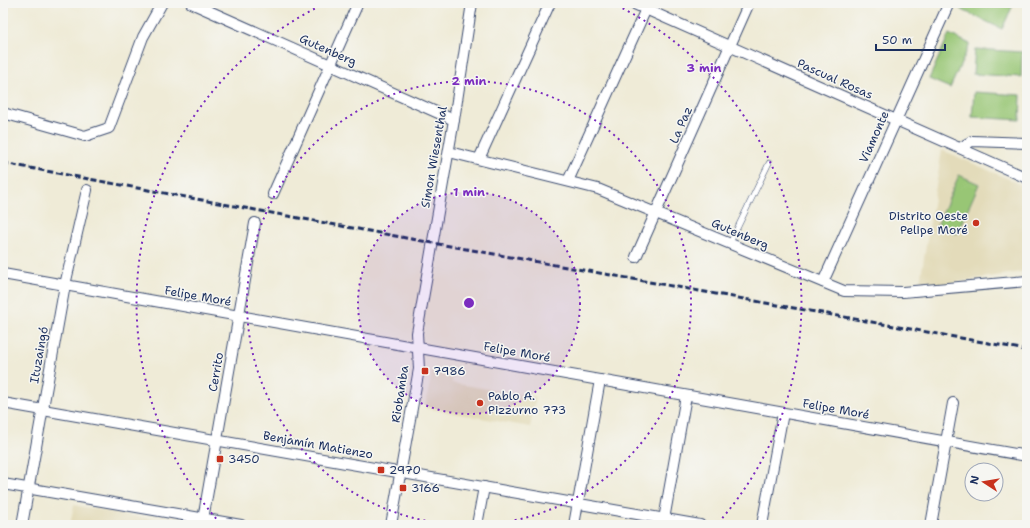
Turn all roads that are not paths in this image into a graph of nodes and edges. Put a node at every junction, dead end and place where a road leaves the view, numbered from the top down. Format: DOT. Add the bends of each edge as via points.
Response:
graph roads {
  1 [pos="162,3"];
  2 [pos="191,3"];
  3 [pos="358,3"];
  4 [pos="472,3"];
  5 [pos="550,3"];
  6 [pos="632,3"];
  7 [pos="749,3"];
  8 [pos="949,3"];
  9 [pos="646,9"];
  10 [pos="730,46"];
  11 [pos="330,65"];
  12 [pos="3,113"];
  13 [pos="454,120"];
  14 [pos="896,120"];
  15 [pos="1027,143"];
  16 [pos="960,148"];
  17 [pos="449,152"];
  18 [pos="479,159"];
  19 [pos="769,163"];
  20 [pos="1027,178"];
  21 [pos="568,181"];
  22 [pos="87,190"];
  23 [pos="273,194"];
  24 [pos="656,213"];
  25 [pos="255,223"];
  26 [pos="433,243"];
  27 [pos="730,243"];
  28 [pos="636,257"];
  29 [pos="3,274"];
  30 [pos="1027,281"];
  31 [pos="823,282"];
  32 [pos="65,285"];
  33 [pos="239,316"];
  34 [pos="417,348"];
  35 [pos="600,380"];
  36 [pos="686,396"];
  37 [pos="3,403"];
  38 [pos="953,403"];
  39 [pos="43,410"];
  40 [pos="783,413"];
  41 [pos="217,441"];
  42 [pos="946,442"];
  43 [pos="1027,456"];
  44 [pos="400,473"];
  45 [pos="3,484"];
  46 [pos="484,487"];
  47 [pos="29,488"];
  48 [pos="578,504"];
  49 [pos="203,522"];
  50 [pos="664,522"];
  51 [pos="22,525"];
  52 [pos="241,525"];
  53 [pos="391,525"];
  54 [pos="477,525"];
  55 [pos="574,525"];
  56 [pos="700,525"];
  57 [pos="762,525"];
  58 [pos="931,525"];
  1 -- 12 [label="street" via="143,37 110,128 85,136"];
  2 -- 11 [label="street, Gutenberg"];
  3 -- 11 [label="street"];
  4 -- 13 [label="street, Simon Wiesenthal"];
  5 -- 18 [label="street"];
  6 -- 9 [label="street, Pascual Rosas"];
  7 -- 10 [label="street, La Paz"];
  8 -- 14 [label="street, Viamonte"];
  9 -- 10 [label="street, Pascual Rosas"];
  9 -- 21 [label="street"];
  10 -- 14 [label="street, Pascual Rosas"];
  10 -- 24 [label="street, La Paz"];
  11 -- 13 [label="street, Gutenberg"];
  11 -- 23 [label="street"];
  13 -- 17 [label="street, Simon Wiesenthal"];
  14 -- 16 [label="street, Pascual Rosas"];
  14 -- 31 [label="street, Viamonte"];
  15 -- 16 [label="street" via="972,141"];
  16 -- 20 [label="street, Pascual Rosas"];
  17 -- 18 [label="street, Gutenberg"];
  17 -- 26 [label="street, Simon Wiesenthal"];
  18 -- 21 [label="street, Gutenberg"];
  19 -- 27 [label="lane"];
  21 -- 24 [label="street, Gutenberg" via="598,189"];
  22 -- 32 [label="street, Ituzaingó"];
  24 -- 27 [label="street, Gutenberg"];
  24 -- 28 [label="street, La Paz"];
  25 -- 33 [label="street, Cerrito"];
  26 -- 34 [label="street, Riobamba" via="417,333"];
  27 -- 31 [label="street, Gutenberg"];
  29 -- 32 [label="street, Felipe Moré"];
  30 -- 31 [label="street, Gutenberg" via="903,292 844,291"];
  32 -- 33 [label="street, Felipe Moré"];
  32 -- 39 [label="street, Ituzaingó"];
  33 -- 34 [label="street, Felipe Moré"];
  33 -- 41 [label="street, Cerrito"];
  34 -- 35 [label="street, Felipe Moré"];
  34 -- 44 [label="street, Riobamba" via="419,369"];
  35 -- 36 [label="street, Felipe Moré"];
  35 -- 48 [label="street"];
  36 -- 40 [label="street, Felipe Moré"];
  36 -- 50 [label="street"];
  37 -- 39 [label="street, Benjamín Matienzo"];
  38 -- 42 [label="street"];
  39 -- 41 [label="street, Benjamín Matienzo"];
  39 -- 47 [label="street, Ituzaingó"];
  40 -- 42 [label="street, Felipe Moré"];
  40 -- 57 [label="street"];
  41 -- 44 [label="street, Benjamín Matienzo"];
  41 -- 49 [label="street, Cerrito"];
  42 -- 43 [label="street, Felipe Moré"];
  42 -- 58 [label="street"];
  44 -- 46 [label="street, Benjamín Matienzo"];
  44 -- 53 [label="street, Riobamba"];
  45 -- 47 [label="street"];
  46 -- 48 [label="street, Benjamín Matienzo"];
  46 -- 54 [label="street"];
  47 -- 49 [label="street"];
  47 -- 51 [label="street, Ituzaingó"];
  48 -- 50 [label="street, Benjamín Matienzo"];
  48 -- 55 [label="street"];
  49 -- 52 [label="street"];
  50 -- 56 [label="street, Benjamín Matienzo"];
}
